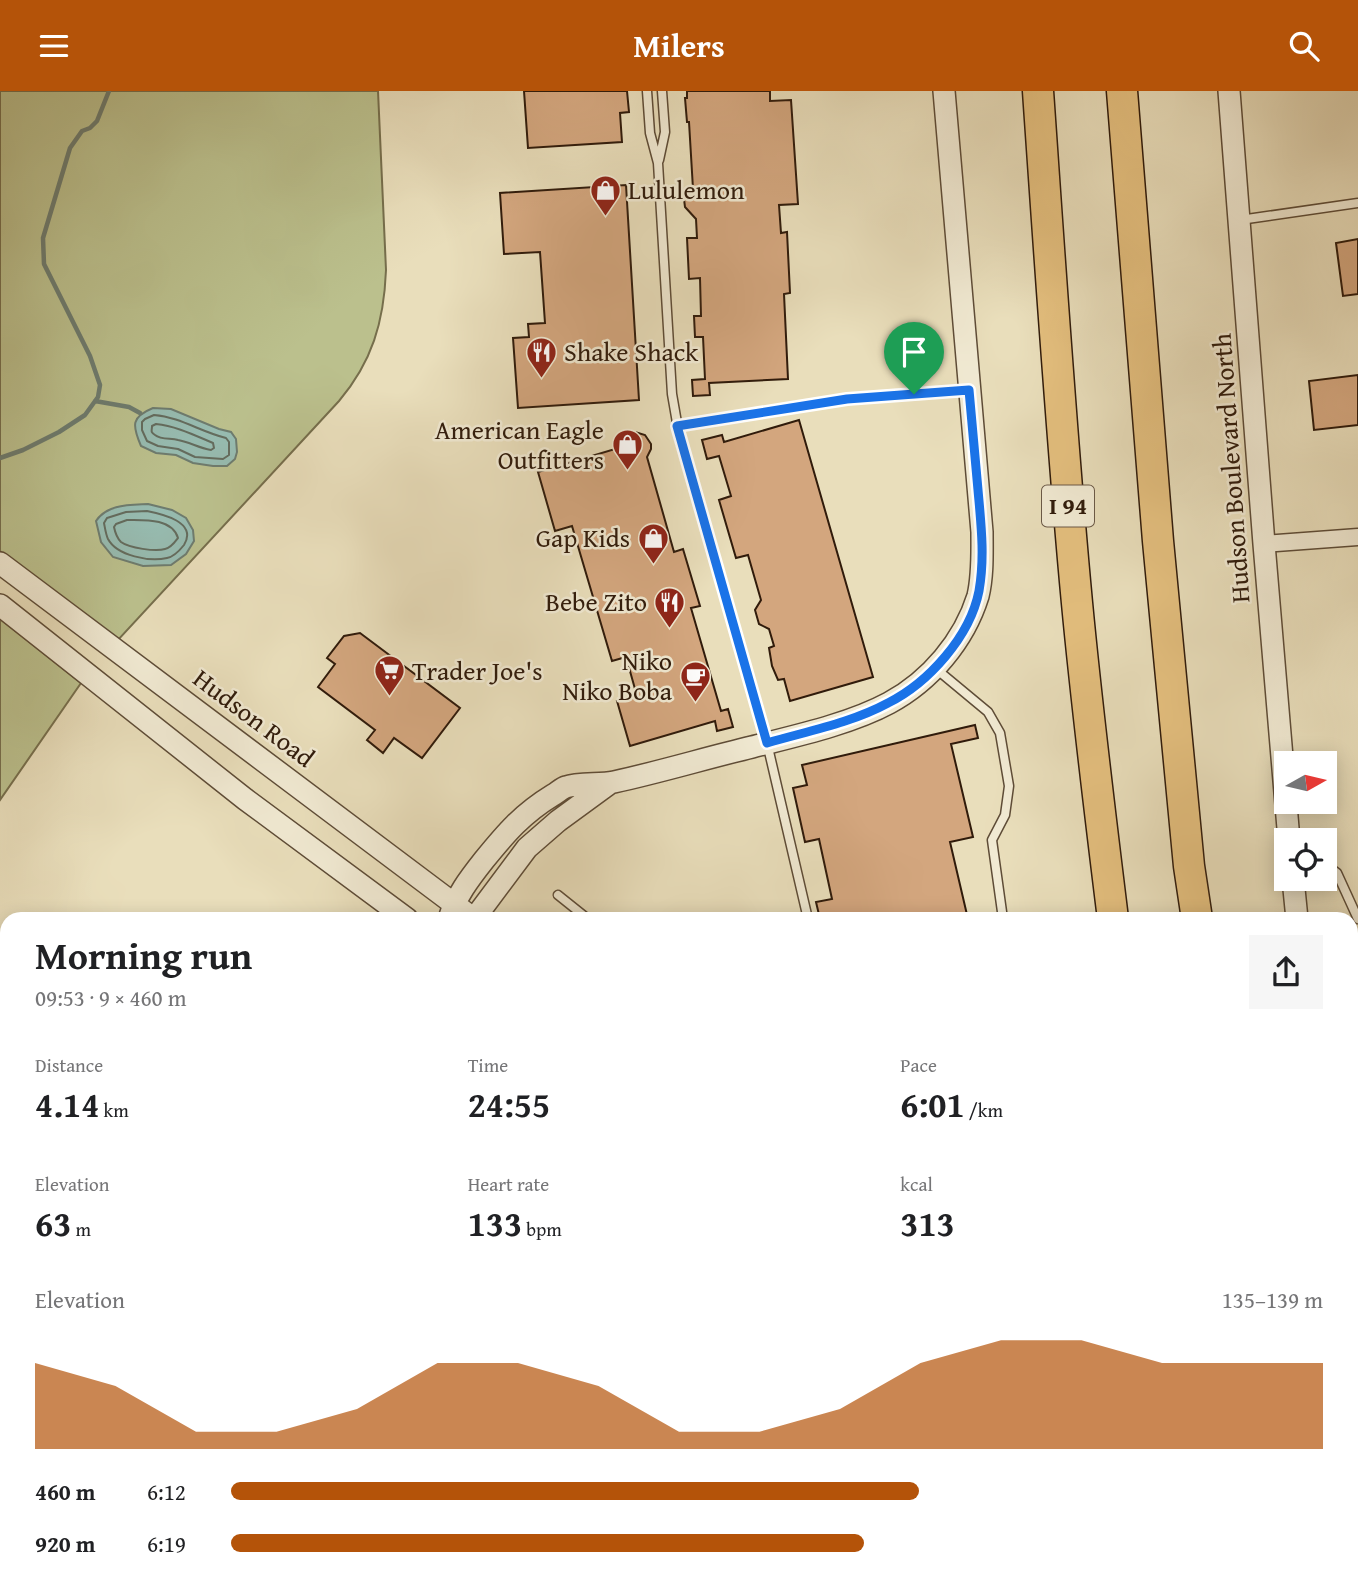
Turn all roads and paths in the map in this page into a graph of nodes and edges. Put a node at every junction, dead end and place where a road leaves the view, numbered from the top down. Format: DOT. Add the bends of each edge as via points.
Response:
graph roads {
  1 [pos="647,91"];
  2 [pos="662,91"];
  3 [pos="944,91"];
  4 [pos="1038,91"];
  5 [pos="1122,91"];
  6 [pos="1229,91"];
  7 [pos="658,163"];
  8 [pos="1358,203"];
  9 [pos="1240,220"];
  10 [pos="969,390"];
  11 [pos="677,426"];
  12 [pos="1358,537"];
  13 [pos="1264,544"];
  14 [pos="0,562"];
  15 [pos="0,605"];
  16 [pos="935,668"];
  17 [pos="767,743"];
  18 [pos="611,783"];
  19 [pos="1288,828"];
  20 [pos="1337,873"];
  21 [pos="1294,891"];
  22 [pos="558,895"];
  23 [pos="451,911"];
  24 [pos="398,912"];
  25 [pos="479,912"];
  26 [pos="579,912"];
  27 [pos="806,912"];
  28 [pos="1002,912"];
  29 [pos="1112,912"];
  30 [pos="1195,912"];
  31 [pos="1296,912"];
  32 [pos="1355,912"];
  1 -- 7 [label="lane"];
  2 -- 7 [label="lane" via="665,132"];
  3 -- 10 [label="street"];
  4 -- 29 [label="highway, I 94" via="1074,577"];
  5 -- 30 [label="highway" via="1158,541"];
  6 -- 9 [label="street, Hudson Boulevard North"];
  7 -- 11 [label="lane" via="671,394"];
  8 -- 9 [label="lane"];
  9 -- 13 [label="street, Hudson Boulevard North"];
  10 -- 11 [label="lane" via="847,399"];
  10 -- 16 [label="street" via="982,562 970,618"];
  11 -- 17 [label="lane"];
  12 -- 13 [label="street"];
  13 -- 19 [label="street, Hudson Boulevard North"];
  14 -- 23 [label="street, Hudson Road"];
  15 -- 24 [label="street" via="245,799"];
  16 -- 17 [label="street" via="915,687 870,712"];
  16 -- 28 [label="lane" via="988,712 1000,733 1009,786 1005,815 992,840"];
  17 -- 18 [label="street"];
  17 -- 27 [label="lane"];
  18 -- 23 [label="street" via="567,786 539,803 511,827 468,880"];
  18 -- 25 [label="street" via="527,848"];
  20 -- 32 [label="lane"];
  21 -- 31 [label="street"];
  22 -- 26 [label="lane"];
}
